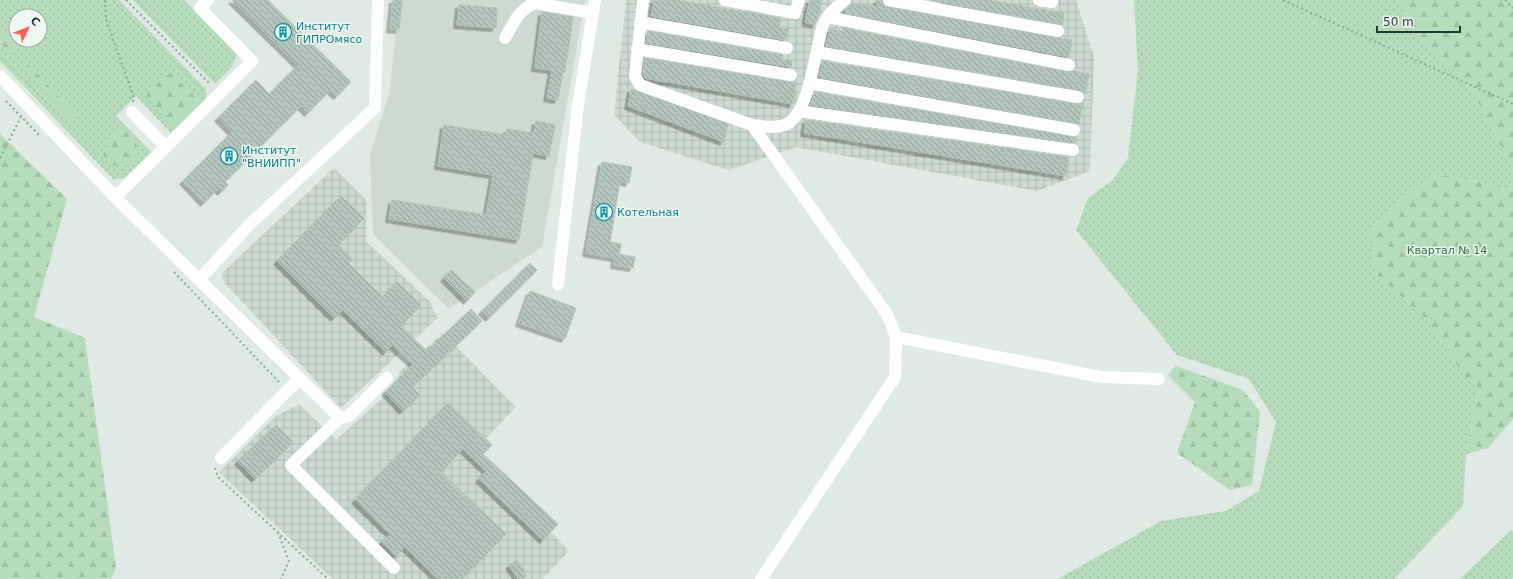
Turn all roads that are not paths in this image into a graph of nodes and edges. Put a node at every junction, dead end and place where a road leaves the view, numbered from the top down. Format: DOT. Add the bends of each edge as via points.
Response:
graph roads {
  1 [pos="208,0"];
  2 [pos="378,0"];
  3 [pos="595,0"];
  4 [pos="643,0"];
  5 [pos="725,0"];
  6 [pos="799,0"];
  7 [pos="845,0"];
  8 [pos="889,0"];
  9 [pos="1039,0"];
  10 [pos="1052,2"];
  11 [pos="832,9"];
  12 [pos="593,13"];
  13 [pos="640,22"];
  14 [pos="1058,31"];
  15 [pos="505,38"];
  16 [pos="787,48"];
  17 [pos="637,49"];
  18 [pos="817,52"];
  19 [pos="1069,65"];
  20 [pos="791,75"];
  21 [pos="0,76"];
  22 [pos="809,83"];
  23 [pos="1078,97"];
  24 [pos="799,111"];
  25 [pos="132,112"];
  26 [pos="752,125"];
  27 [pos="1074,130"];
  28 [pos="166,147"];
  29 [pos="1073,150"];
  30 [pos="115,197"];
  31 [pos="200,279"];
  32 [pos="558,284"];
  33 [pos="896,337"];
  34 [pos="299,378"];
  35 [pos="387,378"];
  36 [pos="1159,379"];
  37 [pos="340,418"];
  38 [pos="218,463"];
  39 [pos="394,568"];
  40 [pos="761,579"];
  1 -- 28 [label="street" via="200,8 252,61"];
  2 -- 31 [label="street" via="375,108 249,225"];
  3 -- 12 [label="street"];
  4 -- 13 [label="street"];
  5 -- 6 [label="street" via="795,13"];
  7 -- 11 [label="street"];
  8 -- 14 [label="street"];
  9 -- 10 [label="street"];
  11 -- 18 [label="street" via="823,23"];
  11 -- 19 [label="street"];
  12 -- 15 [label="street" via="535,3 521,11"];
  12 -- 32 [label="street" via="578,106"];
  13 -- 16 [label="street"];
  13 -- 17 [label="street"];
  17 -- 20 [label="street"];
  17 -- 26 [label="street" via="635,76 640,85"];
  18 -- 22 [label="street"];
  18 -- 23 [label="street"];
  21 -- 30 [label="street"];
  22 -- 24 [label="street"];
  22 -- 27 [label="street"];
  24 -- 26 [label="street" via="785,125"];
  24 -- 29 [label="street"];
  25 -- 28 [label="street"];
  26 -- 33 [label="street" via="887,314"];
  28 -- 30 [label="street"];
  30 -- 31 [label="street"];
  31 -- 34 [label="street"];
  33 -- 36 [label="street" via="1101,377"];
  33 -- 40 [label="street" via="894,377"];
  34 -- 37 [label="street"];
  34 -- 38 [label="street"];
  35 -- 37 [label="street" via="349,416"];
  37 -- 39 [label="street" via="291,465"];
}
